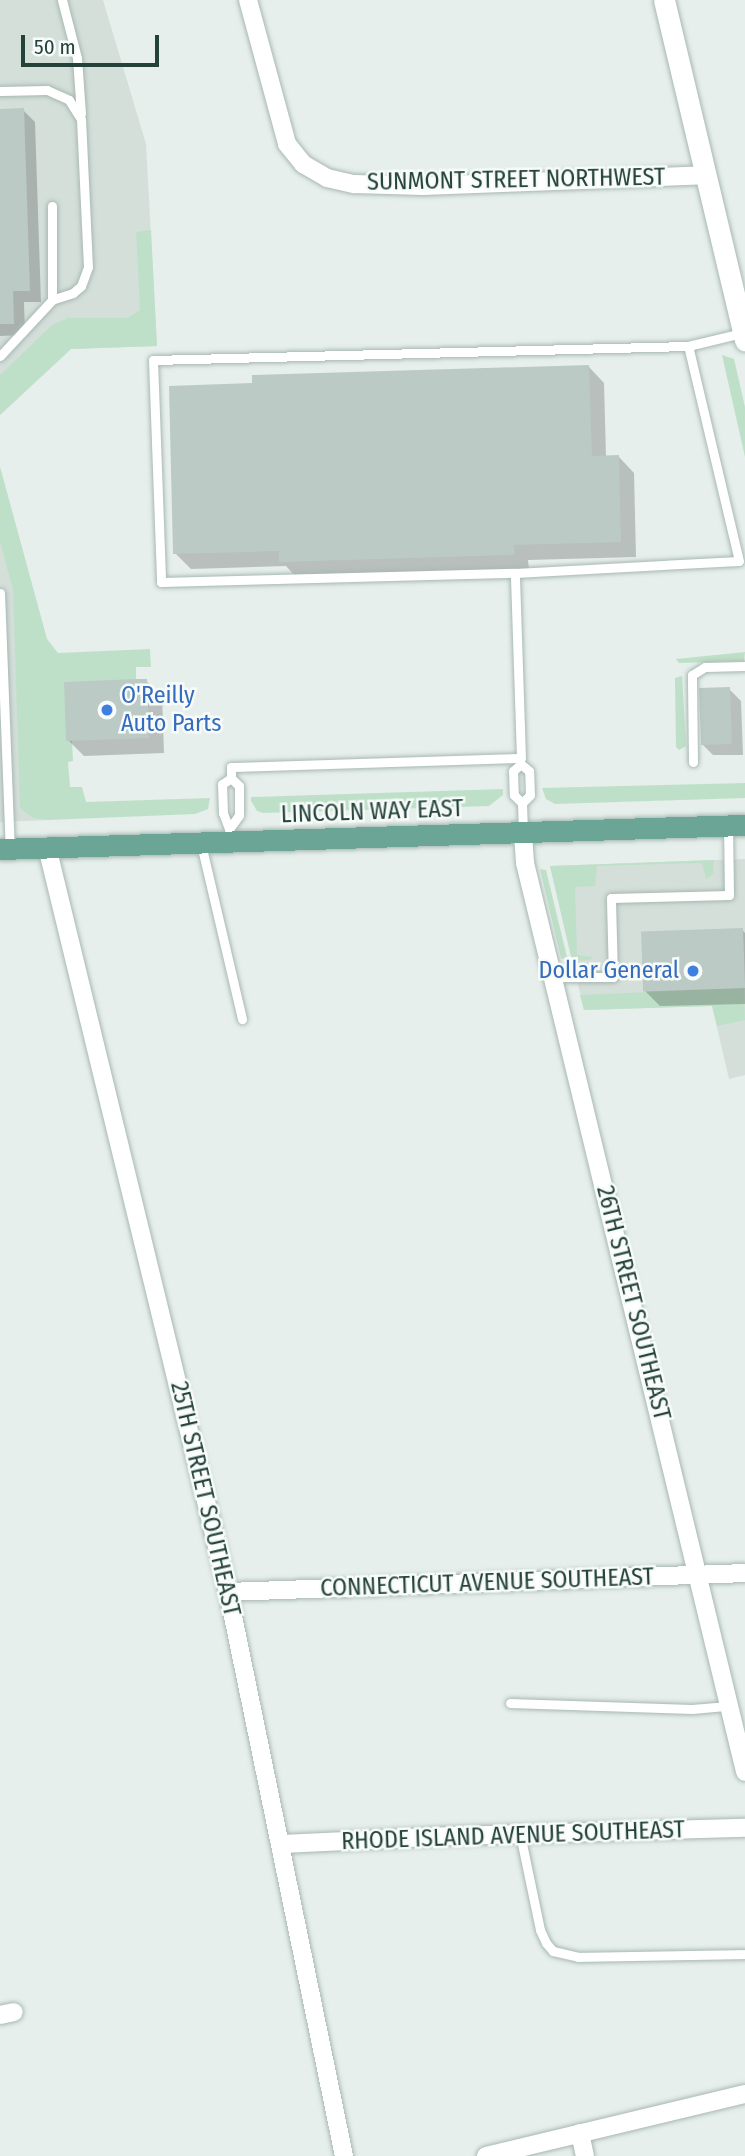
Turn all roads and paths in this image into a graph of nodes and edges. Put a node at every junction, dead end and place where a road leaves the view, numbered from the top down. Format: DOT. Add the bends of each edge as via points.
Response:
graph roads {
  1 [pos="62,0"];
  2 [pos="248,0"];
  3 [pos="664,0"];
  4 [pos="0,91"];
  5 [pos="81,119"];
  6 [pos="705,174"];
  7 [pos="51,206"];
  8 [pos="52,300"];
  9 [pos="744,336"];
  10 [pos="688,346"];
  11 [pos="0,356"];
  12 [pos="742,561"];
  13 [pos="515,573"];
  14 [pos="0,593"];
  15 [pos="2,657"];
  16 [pos="745,666"];
  17 [pos="521,761"];
  18 [pos="693,762"];
  19 [pos="231,778"];
  20 [pos="522,803"];
  21 [pos="737,826"];
  22 [pos="523,834"];
  23 [pos="229,835"];
  24 [pos="201,842"];
  25 [pos="47,847"];
  26 [pos="5,848"];
  27 [pos="552,977"];
  28 [pos="242,1020"];
  29 [pos="745,1573"];
  30 [pos="699,1575"];
  31 [pos="228,1592"];
  32 [pos="510,1703"];
  33 [pos="728,1706"];
  34 [pos="745,1772"];
  35 [pos="745,1828"];
  36 [pos="520,1834"];
  37 [pos="282,1844"];
  38 [pos="745,1954"];
  39 [pos="745,2094"];
  40 [pos="580,2133"];
  41 [pos="344,2156"];
  42 [pos="486,2156"];
  43 [pos="585,2156"];
  1 -- 5 [label="lane" via="77,58"];
  2 -- 6 [label="street, SUNMONT STREET NORTHWEST" via="281,123 294,154 327,178 382,186"];
  3 -- 6 [label="street"];
  4 -- 5 [label="lane" via="47,90 69,100"];
  5 -- 8 [label="lane" via="88,267 74,293"];
  6 -- 9 [label="street"];
  7 -- 8 [label="lane"];
  8 -- 11 [label="lane"];
  9 -- 10 [label="lane"];
  10 -- 12 [label="lane"];
  10 -- 13 [label="lane" via="153,360 161,582"];
  12 -- 13 [label="lane"];
  13 -- 17 [label="lane"];
  14 -- 15 [label="lane"];
  15 -- 26 [label="lane"];
  16 -- 18 [label="lane" via="705,667 692,675"];
  17 -- 19 [label="lane" via="231,767"];
  17 -- 20 [label="lane" via="529,771 530,795"];
  17 -- 20 [label="lane" via="513,771 514,795"];
  19 -- 23 [label="lane" via="222,784"];
  19 -- 23 [label="lane" via="239,786 239,816"];
  20 -- 22 [label="lane"];
  21 -- 22 [label="main road, LINCOLN WAY EAST"];
  21 -- 27 [label="lane" via="729,895 611,898 613,977"];
  22 -- 23 [label="main road, LINCOLN WAY EAST"];
  22 -- 27 [label="street, 26TH STREET SOUTHEAST" via="525,863"];
  23 -- 24 [label="main road, LINCOLN WAY EAST"];
  24 -- 25 [label="main road, LINCOLN WAY EAST"];
  24 -- 28 [label="lane"];
  25 -- 26 [label="main road, LINCOLN WAY EAST"];
  25 -- 31 [label="street, 25TH STREET SOUTHEAST"];
  27 -- 30 [label="street, 26TH STREET SOUTHEAST"];
  29 -- 30 [label="street, CONNECTICUT AVENUE SOUTHEAST"];
  30 -- 31 [label="street, CONNECTICUT AVENUE SOUTHEAST"];
  30 -- 33 [label="street, 26TH STREET SOUTHEAST"];
  31 -- 37 [label="street, 25TH STREET SOUTHEAST"];
  32 -- 33 [label="lane"];
  33 -- 34 [label="street, 26TH STREET SOUTHEAST"];
  35 -- 36 [label="street, RHODE ISLAND AVENUE SOUTHEAST"];
  36 -- 37 [label="street, RHODE ISLAND AVENUE SOUTHEAST"];
  36 -- 38 [label="lane" via="540,1930 553,1951 578,1957"];
  37 -- 41 [label="street, 25TH STREET SOUTHEAST"];
  39 -- 40 [label="street"];
  40 -- 42 [label="street"];
  40 -- 43 [label="street"];
}
